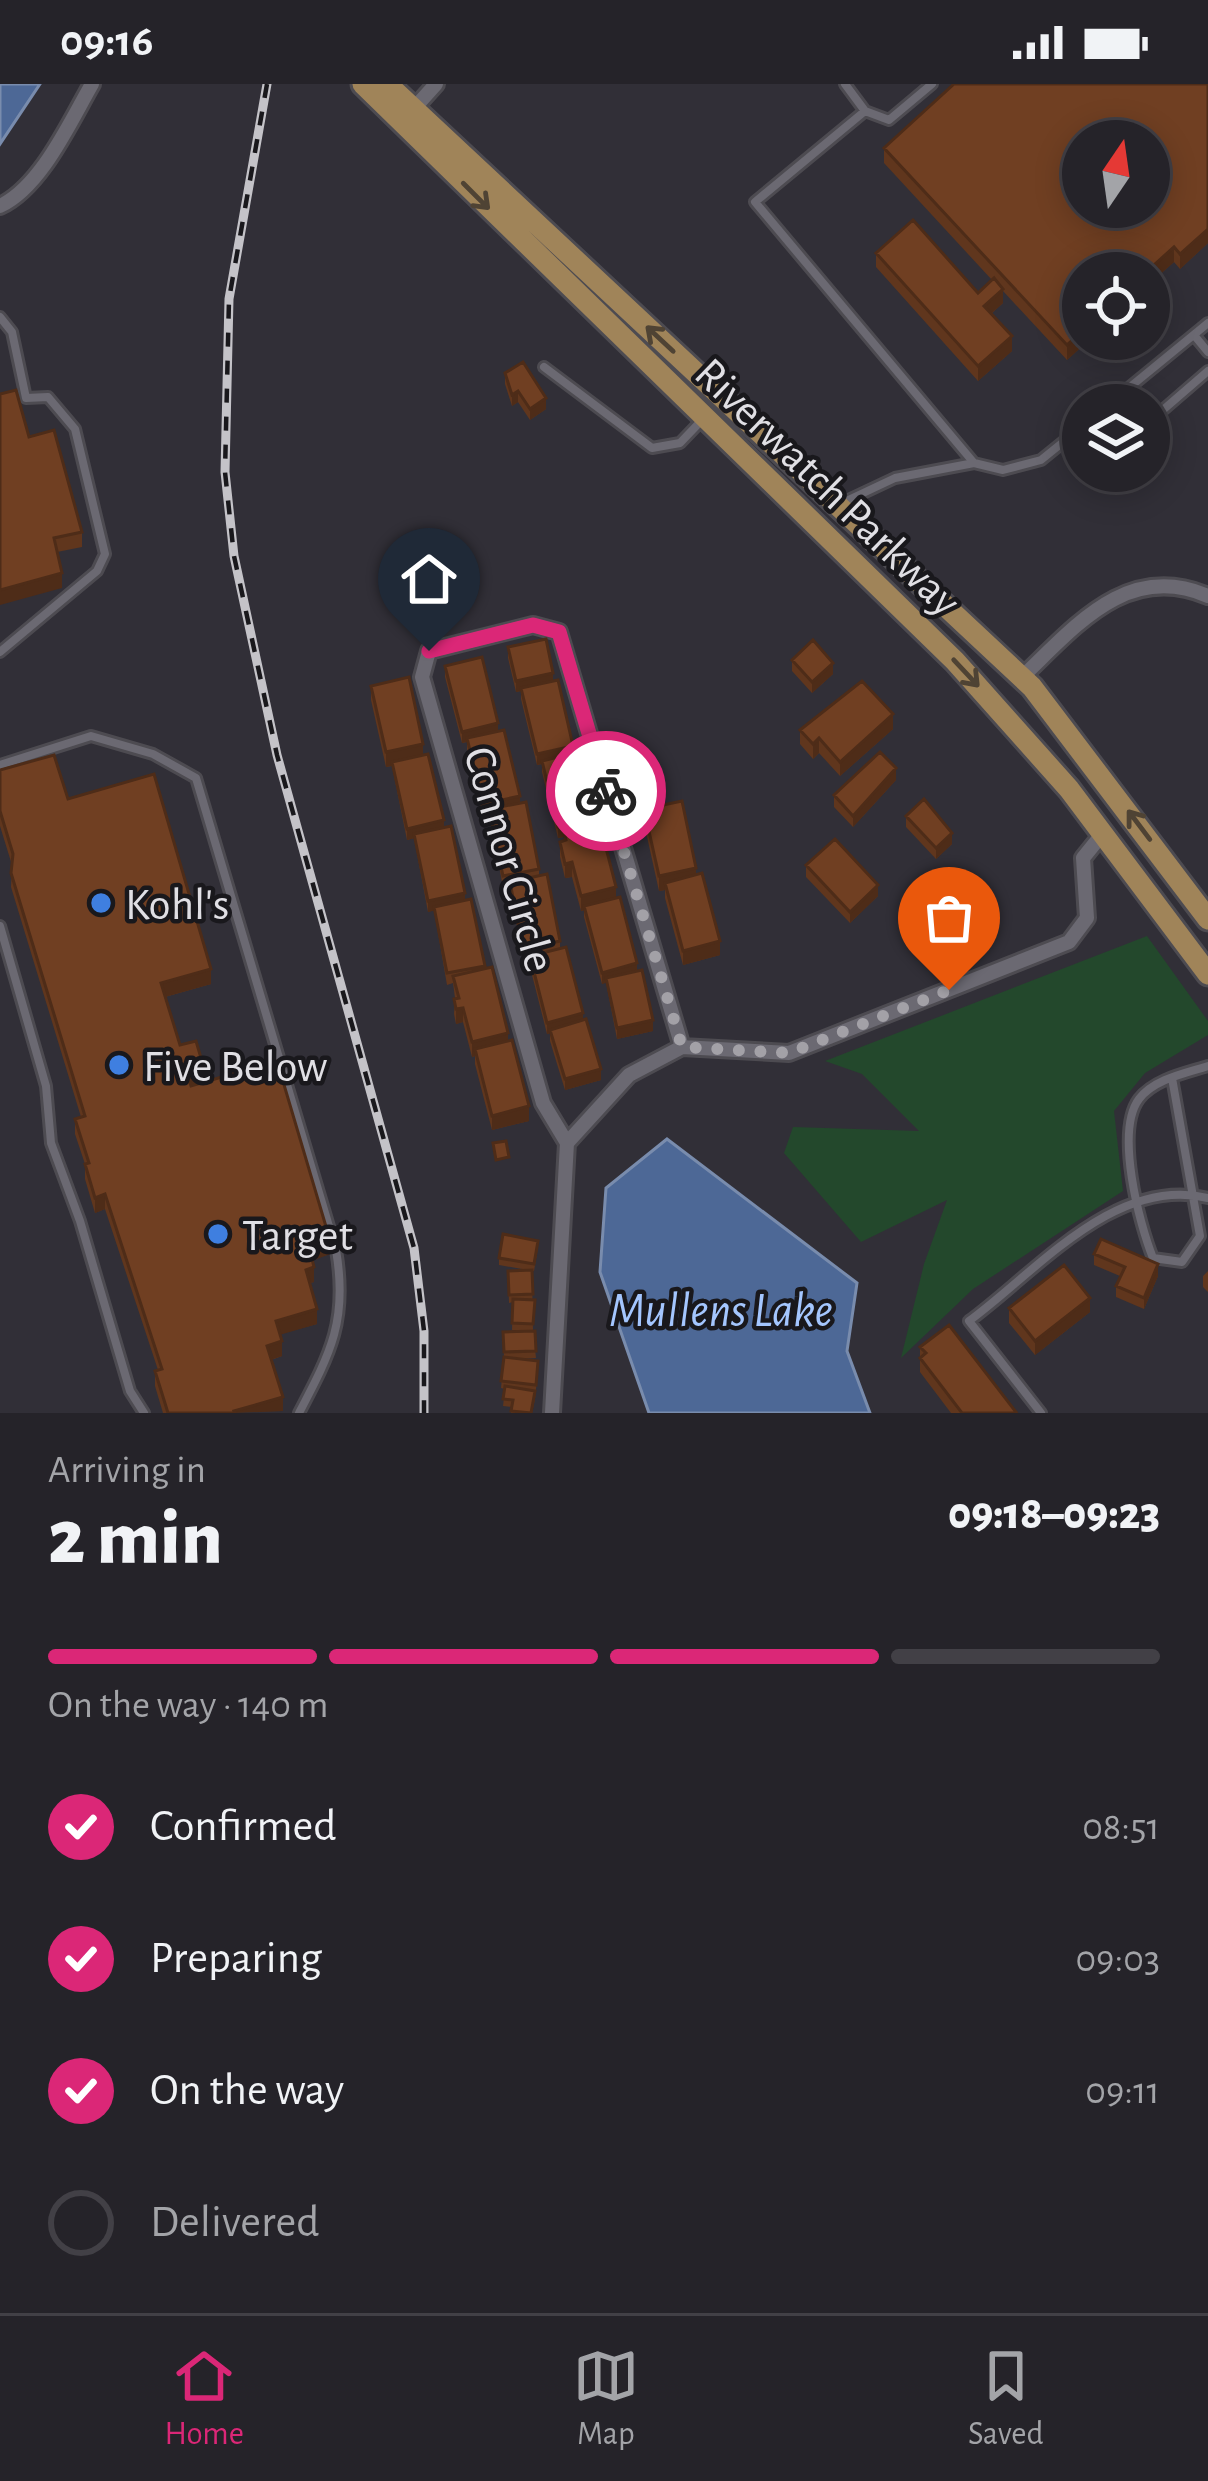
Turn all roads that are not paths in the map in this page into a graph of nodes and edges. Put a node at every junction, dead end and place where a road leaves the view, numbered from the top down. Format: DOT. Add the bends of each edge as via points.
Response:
graph roads {
  1 [pos="92,84"];
  2 [pos="363,84"];
  3 [pos="387,84"];
  4 [pos="436,84"];
  5 [pos="845,84"];
  6 [pos="932,84"];
  7 [pos="866,111"];
  8 [pos="407,115"];
  9 [pos="6,203"];
  10 [pos="0,317"];
  11 [pos="1208,323"];
  12 [pos="1194,335"];
  13 [pos="1208,352"];
  14 [pos="544,367"];
  15 [pos="1208,370"];
  16 [pos="1141,384"];
  17 [pos="1170,403"];
  18 [pos="704,419"];
  19 [pos="1062,443"];
  20 [pos="974,463"];
  21 [pos="837,505"];
  22 [pos="1208,596"];
  23 [pos="0,652"];
  24 [pos="1022,677"];
  25 [pos="0,765"];
  26 [pos="1104,832"];
  27 [pos="1208,920"];
  28 [pos="0,926"];
  29 [pos="1208,974"];
  30 [pos="682,1047"];
  31 [pos="1208,1066"];
  32 [pos="1172,1078"];
  33 [pos="567,1143"];
  34 [pos="1192,1194"];
  35 [pos="1208,1198"];
  36 [pos="1138,1204"];
  37 [pos="144,1413"];
  38 [pos="298,1413"];
  39 [pos="552,1413"];
  40 [pos="1041,1413"];
  1 -- 9 [label="street"];
  2 -- 8 [label="main road, Riverwatch Parkway"];
  3 -- 8 [label="main road, Riverwatch Parkway"];
  4 -- 8 [label="street"];
  5 -- 7 [label="lane"];
  6 -- 7 [label="lane" via="890,120"];
  7 -- 20 [label="lane" via="755,202"];
  8 -- 18 [label="main road, Riverwatch Parkway, one-way"];
  21 -- 8 [label="main road, Riverwatch Parkway, one-way"];
  10 -- 23 [label="lane" via="12,332 26,398 48,397 75,429 106,554 97,571"];
  11 -- 12 [label="lane"];
  12 -- 13 [label="lane"];
  12 -- 16 [label="lane"];
  14 -- 18 [label="lane" via="652,448 680,443"];
  15 -- 17 [label="lane"];
  18 -- 26 [label="main road, Riverwatch Parkway, one-way" via="955,662"];
  19 -- 20 [label="lane" via="1042,460 1003,470"];
  20 -- 21 [label="lane" via="895,478"];
  21 -- 24 [label="main road, Riverwatch Parkway"];
  22 -- 24 [label="street" via="1136,586 1101,603"];
  27 -- 24 [label="main road, Riverwatch Parkway, one-way"];
  25 -- 38 [label="lane" via="92,736 153,754 196,778 343,1293 334,1348"];
  26 -- 29 [label="main road, Riverwatch Parkway"];
  26 -- 30 [label="street" via="1083,858 1087,919 1069,942 789,1053"];
  28 -- 37 [label="lane" via="46,1086 51,1143 130,1391"];
  30 -- 33 [label="street" via="629,1075"];
  30 -- 33 [label="street, Connor Circle" via="559,632 533,625 429,651 422,677 543,1102"];
  31 -- 32 [label="lane"];
  32 -- 34 [label="lane"];
  32 -- 36 [label="lane" via="1138,1100 1127,1132"];
  33 -- 39 [label="street"];
  34 -- 35 [label="lane"];
  34 -- 36 [label="lane"];
  34 -- 36 [label="lane" via="1200,1236 1181,1262 1153,1258"];
  36 -- 40 [label="lane" via="1093,1224 969,1321"];
}
